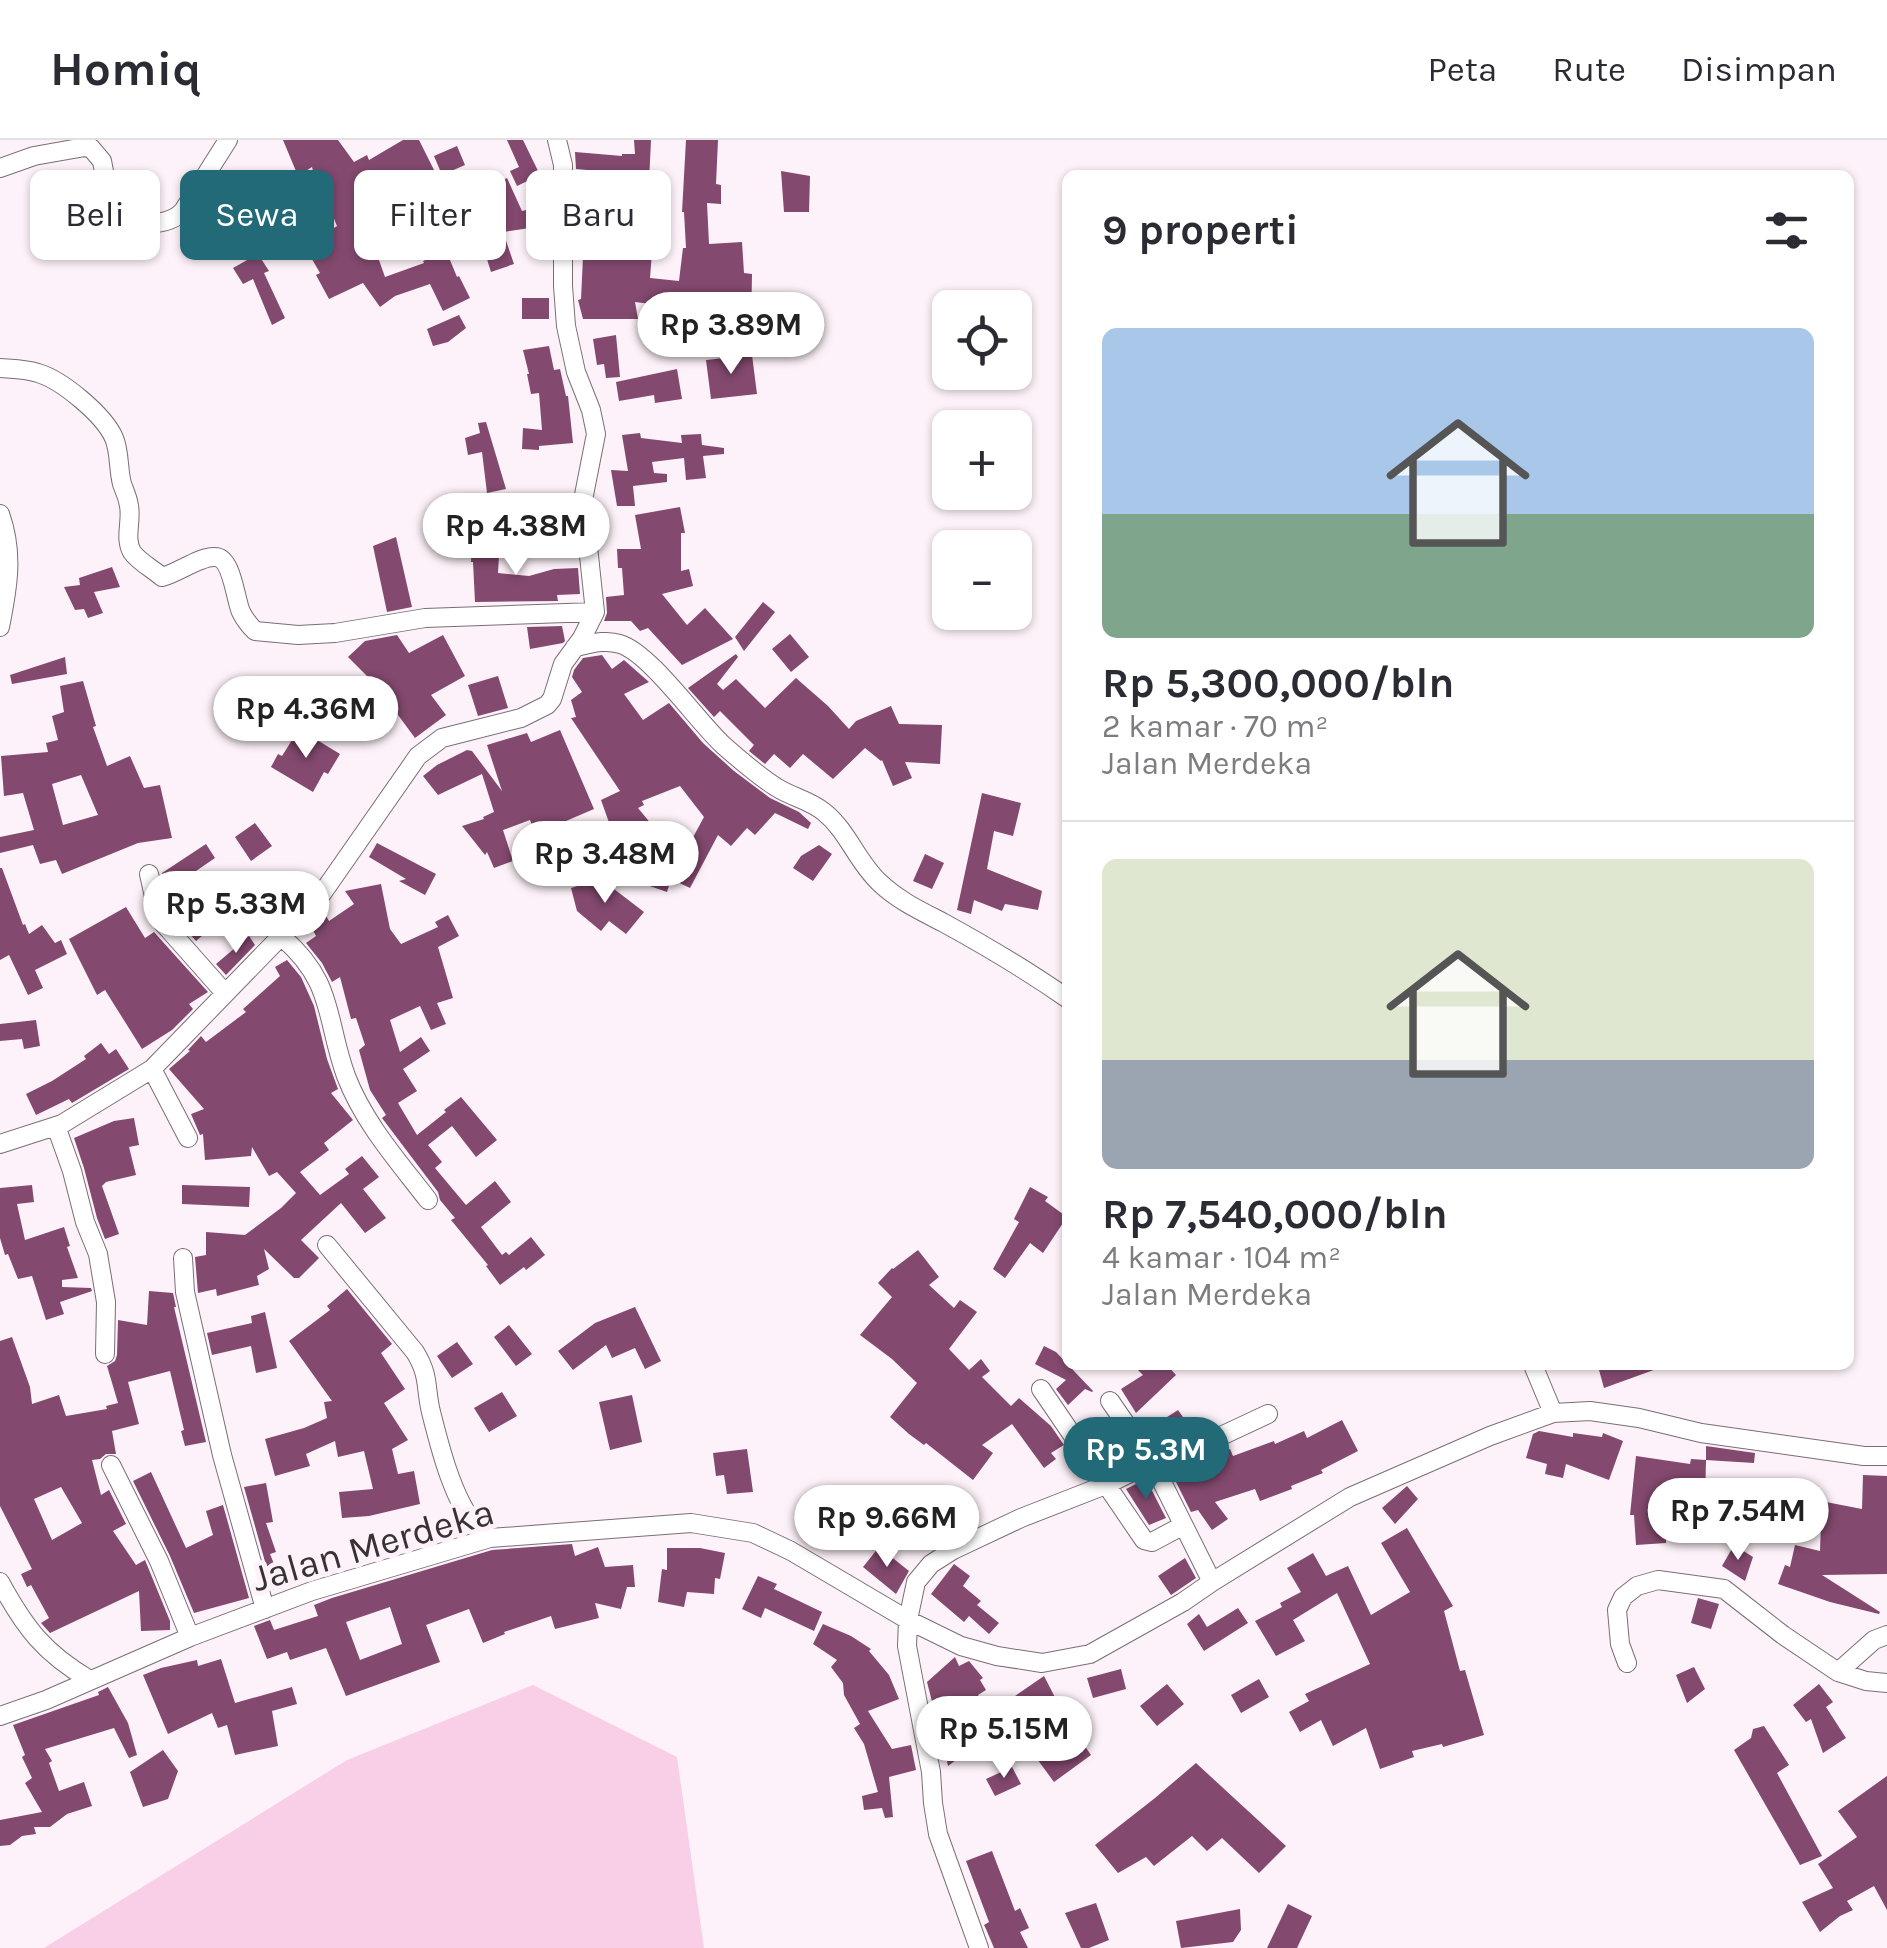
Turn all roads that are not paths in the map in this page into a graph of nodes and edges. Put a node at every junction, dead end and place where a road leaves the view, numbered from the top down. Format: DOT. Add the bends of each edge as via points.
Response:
graph roads {
  1 [pos="228,140"];
  2 [pos="557,140"];
  3 [pos="0,168"];
  4 [pos="0,368"];
  5 [pos="0,514"];
  6 [pos="594,612"];
  7 [pos="0,627"];
  8 [pos="575,647"];
  9 [pos="150,874"];
  10 [pos="282,937"];
  11 [pos="224,992"];
  12 [pos="1062,995"];
  13 [pos="152,1069"];
  14 [pos="56,1126"];
  15 [pos="188,1138"];
  16 [pos="0,1144"];
  17 [pos="428,1200"];
  18 [pos="327,1245"];
  19 [pos="183,1258"];
  20 [pos="105,1354"];
  21 [pos="1536,1370"];
  22 [pos="1041,1388"];
  23 [pos="1110,1401"];
  24 [pos="1553,1413"];
  25 [pos="1268,1414"];
  26 [pos="1887,1456"];
  27 [pos="1152,1462"];
  28 [pos="111,1466"];
  29 [pos="1108,1484"];
  30 [pos="1182,1526"];
  31 [pos="490,1538"];
  32 [pos="0,1582"];
  33 [pos="1212,1582"];
  34 [pos="265,1609"];
  35 [pos="908,1620"];
  36 [pos="1887,1635"];
  37 [pos="190,1637"];
  38 [pos="1627,1663"];
  39 [pos="1838,1672"];
  40 [pos="90,1680"];
  41 [pos="1887,1683"];
  42 [pos="0,1716"];
  43 [pos="979,1948"];
  1 -- 3 [label="street" via="183,211 162,222 113,218 102,161 91,148"];
  2 -- 6 [label="street" via="566,326 596,434 583,500"];
  4 -- 6 [label="street" via="40,373 96,416 116,444 133,554 162,576 220,558 255,632 335,633 424,618"];
  5 -- 7 [label="street" via="10,560"];
  6 -- 8 [label="street"];
  8 -- 10 [label="street" via="547,705 442,738 418,756 321,895"];
  8 -- 12 [label="street" via="603,642 632,649 744,764 834,821 879,882"];
  9 -- 11 [label="street" via="163,923"];
  10 -- 11 [label="street"];
  10 -- 17 [label="street" via="323,988 346,1076 368,1121"];
  11 -- 13 [label="street"];
  13 -- 14 [label="street"];
  13 -- 15 [label="street"];
  14 -- 16 [label="street"];
  14 -- 20 [label="street" via="98,1254"];
  18 -- 31 [label="street" via="424,1366 457,1491 471,1520"];
  19 -- 34 [label="street" via="222,1456"];
  21 -- 24 [label="street"];
  22 -- 29 [label="street"];
  23 -- 27 [label="street"];
  24 -- 26 [label="street, Jalan Merdeka" via="1590,1411"];
  24 -- 33 [label="street, Jalan Merdeka" via="1350,1496"];
  25 -- 27 [label="street"];
  27 -- 29 [label="street"];
  27 -- 30 [label="street"];
  28 -- 37 [label="street"];
  29 -- 30 [label="street" via="1148,1543"];
  29 -- 35 [label="street" via="931,1564 916,1582"];
  30 -- 33 [label="street"];
  31 -- 34 [label="street, Jalan Merdeka"];
  31 -- 35 [label="street, Jalan Merdeka" via="691,1524 753,1533"];
  32 -- 40 [label="street" via="40,1642"];
  33 -- 35 [label="street, Jalan Merdeka" via="1090,1654 1042,1663 962,1646"];
  34 -- 37 [label="street, Jalan Merdeka"];
  35 -- 43 [label="street" via="938,1834"];
  36 -- 39 [label="street"];
  37 -- 40 [label="street, Jalan Merdeka"];
  38 -- 39 [label="street" via="1617,1610 1637,1586 1658,1580 1724,1589"];
  39 -- 41 [label="street"];
  40 -- 42 [label="street, Jalan Merdeka"];
}
